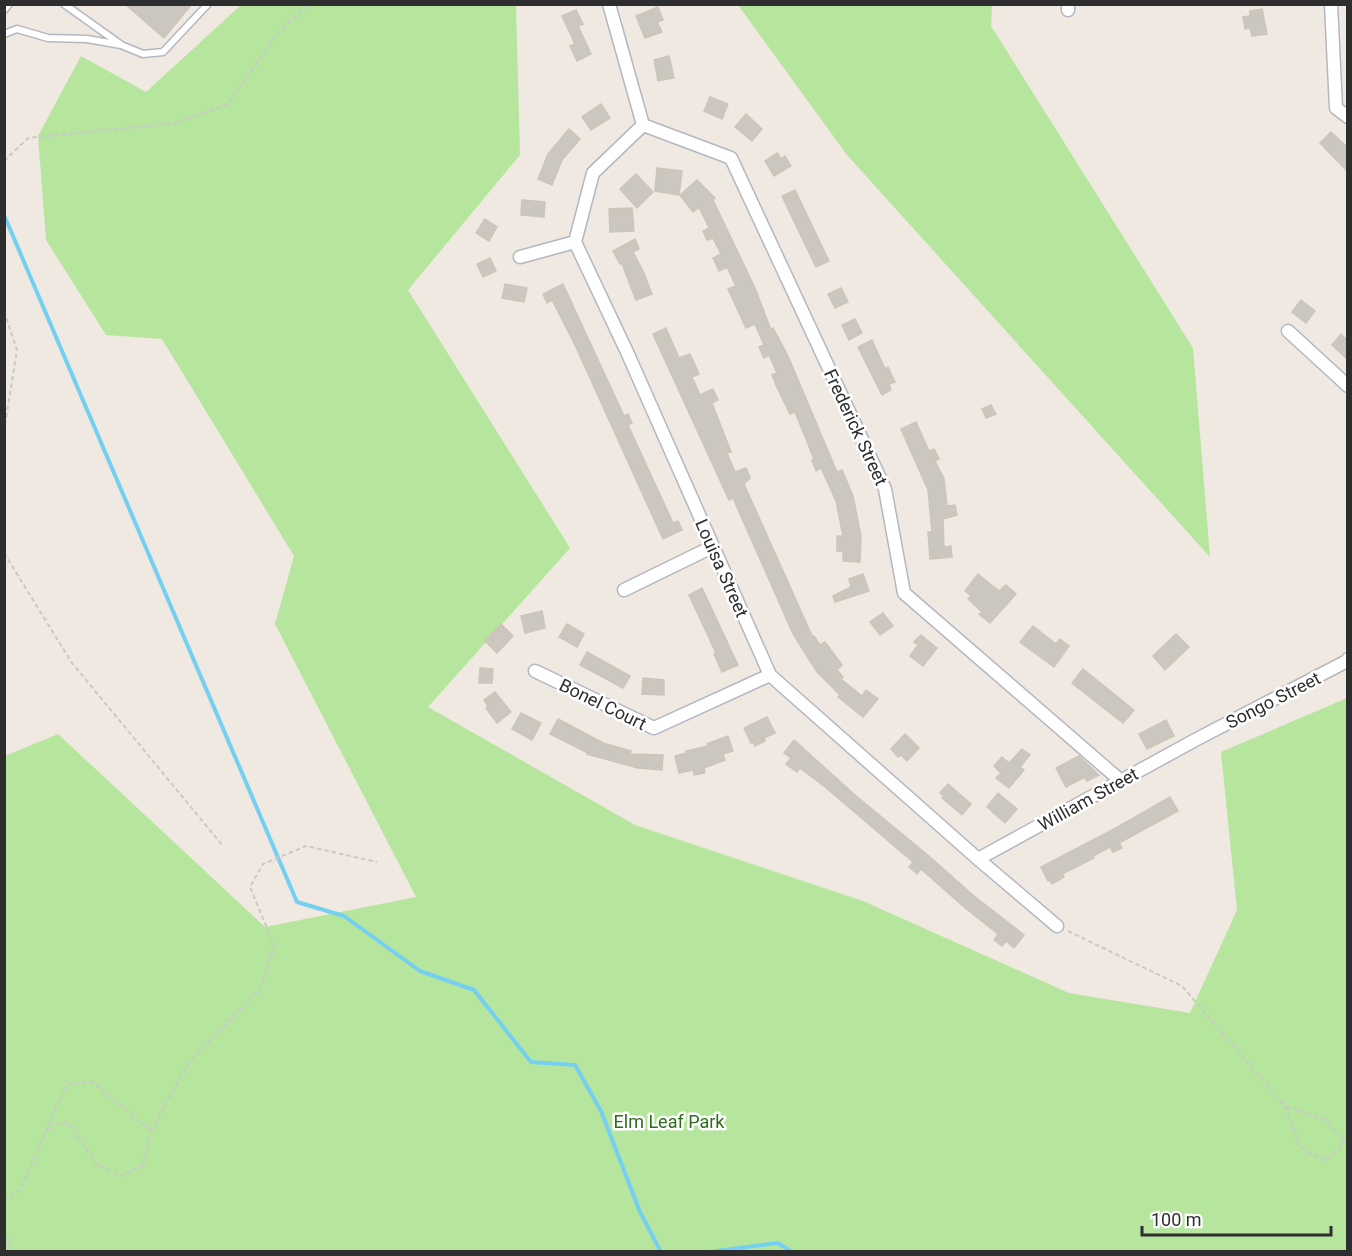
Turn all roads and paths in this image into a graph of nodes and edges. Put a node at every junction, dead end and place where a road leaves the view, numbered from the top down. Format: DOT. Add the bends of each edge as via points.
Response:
graph roads {
  1 [pos="9,4"];
  2 [pos="64,4"];
  3 [pos="208,4"];
  4 [pos="309,4"];
  5 [pos="609,4"];
  6 [pos="1331,4"];
  7 [pos="4,10"];
  8 [pos="4,34"];
  9 [pos="121,45"];
  10 [pos="1347,117"];
  11 [pos="643,125"];
  12 [pos="4,160"];
  13 [pos="575,242"];
  14 [pos="520,257"];
  15 [pos="4,311"];
  16 [pos="1288,331"];
  17 [pos="1347,386"];
  18 [pos="4,431"];
  19 [pos="712,547"];
  20 [pos="4,553"];
  21 [pos="624,590"];
  22 [pos="1347,659"];
  23 [pos="535,671"];
  24 [pos="770,675"];
  25 [pos="1197,739"];
  26 [pos="1121,781"];
  27 [pos="223,846"];
  28 [pos="978,859"];
  29 [pos="377,862"];
  30 [pos="1057,926"];
  31 [pos="1285,1106"];
  32 [pos="48,1129"];
  33 [pos="151,1131"];
  34 [pos="4,1200"];
  35 [pos="4,1230"];
  36 [pos="12,1251"];
  1 -- 7 [label="lane"];
  2 -- 9 [label="lane"];
  3 -- 9 [label="lane" via="163,52 143,54"];
  4 -- 12 [label="path" via="281,28 228,104 175,123 28,138"];
  5 -- 11 [label="street"];
  6 -- 10 [label="street" via="1336,108"];
  8 -- 9 [label="lane" via="17,29 48,38"];
  11 -- 13 [label="street" via="593,173"];
  11 -- 26 [label="street, Frederick Street" via="731,158 885,489 904,593"];
  13 -- 14 [label="street"];
  13 -- 19 [label="street, Louisa Street"];
  15 -- 18 [label="path" via="17,350"];
  16 -- 17 [label="street"];
  19 -- 21 [label="street"];
  19 -- 24 [label="street, Louisa Street"];
  20 -- 27 [label="path" via="72,663"];
  22 -- 25 [label="street, Songo Street"];
  23 -- 24 [label="street, Bonel Court" via="654,728"];
  24 -- 28 [label="street, Louisa Street"];
  25 -- 26 [label="street, William Street"];
  26 -- 28 [label="street, William Street"];
  28 -- 30 [label="street, Louisa Street"];
  29 -- 33 [label="path" via="306,846 263,864 249,887 274,945 262,987 189,1062"];
  30 -- 31 [label="path" via="1182,986"];
  31 -- 31 [label="path" via="1300,1147 1326,1161 1344,1141 1325,1120"];
  32 -- 33 [label="path" via="68,1084 93,1082"];
  32 -- 33 [label="path" via="62,1122 71,1126 96,1164 122,1176 143,1165"];
  32 -- 34 [label="path" via="20,1190"];
  35 -- 36 [label="path"];
}
